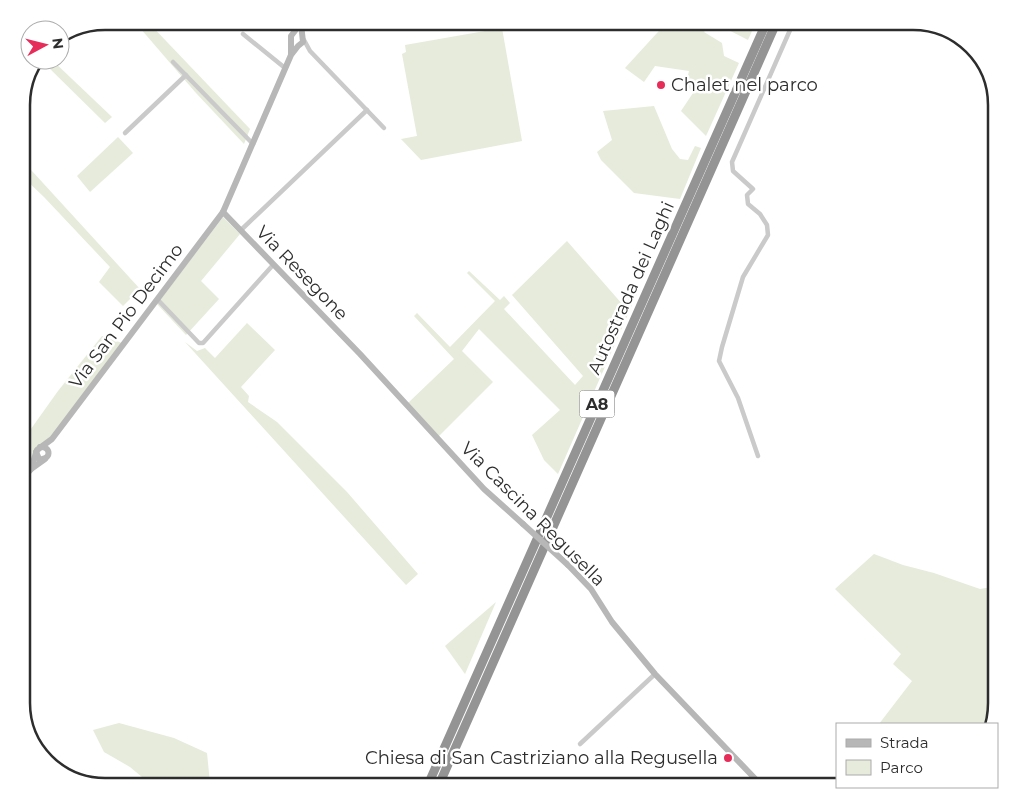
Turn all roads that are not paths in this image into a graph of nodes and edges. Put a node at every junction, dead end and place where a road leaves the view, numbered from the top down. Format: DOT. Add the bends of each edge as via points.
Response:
graph roads {
  1 [pos="296,30"];
  2 [pos="301,30"];
  3 [pos="763,30"];
  4 [pos="773,30"];
  5 [pos="790,30"];
  6 [pos="294,33"];
  7 [pos="243,34"];
  8 [pos="300,42"];
  9 [pos="173,62"];
  10 [pos="285,68"];
  11 [pos="186,74"];
  12 [pos="366,110"];
  13 [pos="384,128"];
  14 [pos="125,133"];
  15 [pos="253,144"];
  16 [pos="223,212"];
  17 [pos="241,230"];
  18 [pos="273,265"];
  19 [pos="158,300"];
  20 [pos="360,354"];
  21 [pos="52,439"];
  22 [pos="38,449"];
  23 [pos="47,456"];
  24 [pos="758,456"];
  25 [pos="31,469"];
  26 [pos="655,674"];
  27 [pos="580,744"];
  28 [pos="431,778"];
  29 [pos="442,778"];
  30 [pos="754,778"];
  1 -- 6 [label="street"];
  2 -- 8 [label="street"];
  3 -- 28 [label="highway, Autostrada dei Laghi / A8"];
  4 -- 29 [label="highway, Autostrada dei Laghi / A8"];
  5 -- 24 [label="street" via="732,162 734,171 753,189 747,195 748,204 767,225 768,236 743,277 720,360 738,398"];
  6 -- 8 [label="street" via="299,32"];
  6 -- 8 [label="street" via="291,39"];
  7 -- 10 [label="street"];
  8 -- 10 [label="street, Via San Pio Decimo"];
  8 -- 12 [label="street"];
  9 -- 11 [label="street"];
  10 -- 15 [label="street, Via San Pio Decimo"];
  11 -- 14 [label="street"];
  11 -- 15 [label="street"];
  12 -- 13 [label="street"];
  12 -- 17 [label="street"];
  15 -- 16 [label="street, Via San Pio Decimo"];
  16 -- 17 [label="street, Via Resegone"];
  16 -- 19 [label="street, Via San Pio Decimo"];
  17 -- 18 [label="street, Via Resegone"];
  18 -- 19 [label="street" via="204,343 198,343"];
  18 -- 20 [label="street, Via Resegone"];
  19 -- 21 [label="street, Via San Pio Decimo"];
  20 -- 26 [label="street, Via Cascina Regusella, bridge" via="484,489 591,589 612,622"];
  21 -- 22 [label="street, Via San Pio Decimo"];
  21 -- 23 [label="street, Via San Pio Decimo"];
  22 -- 23 [label="street" via="46,448"];
  22 -- 23 [label="street" via="39,459"];
  22 -- 25 [label="street"];
  23 -- 25 [label="street"];
  26 -- 27 [label="street"];
  26 -- 30 [label="street, Via Cascina Regusella"];
}
